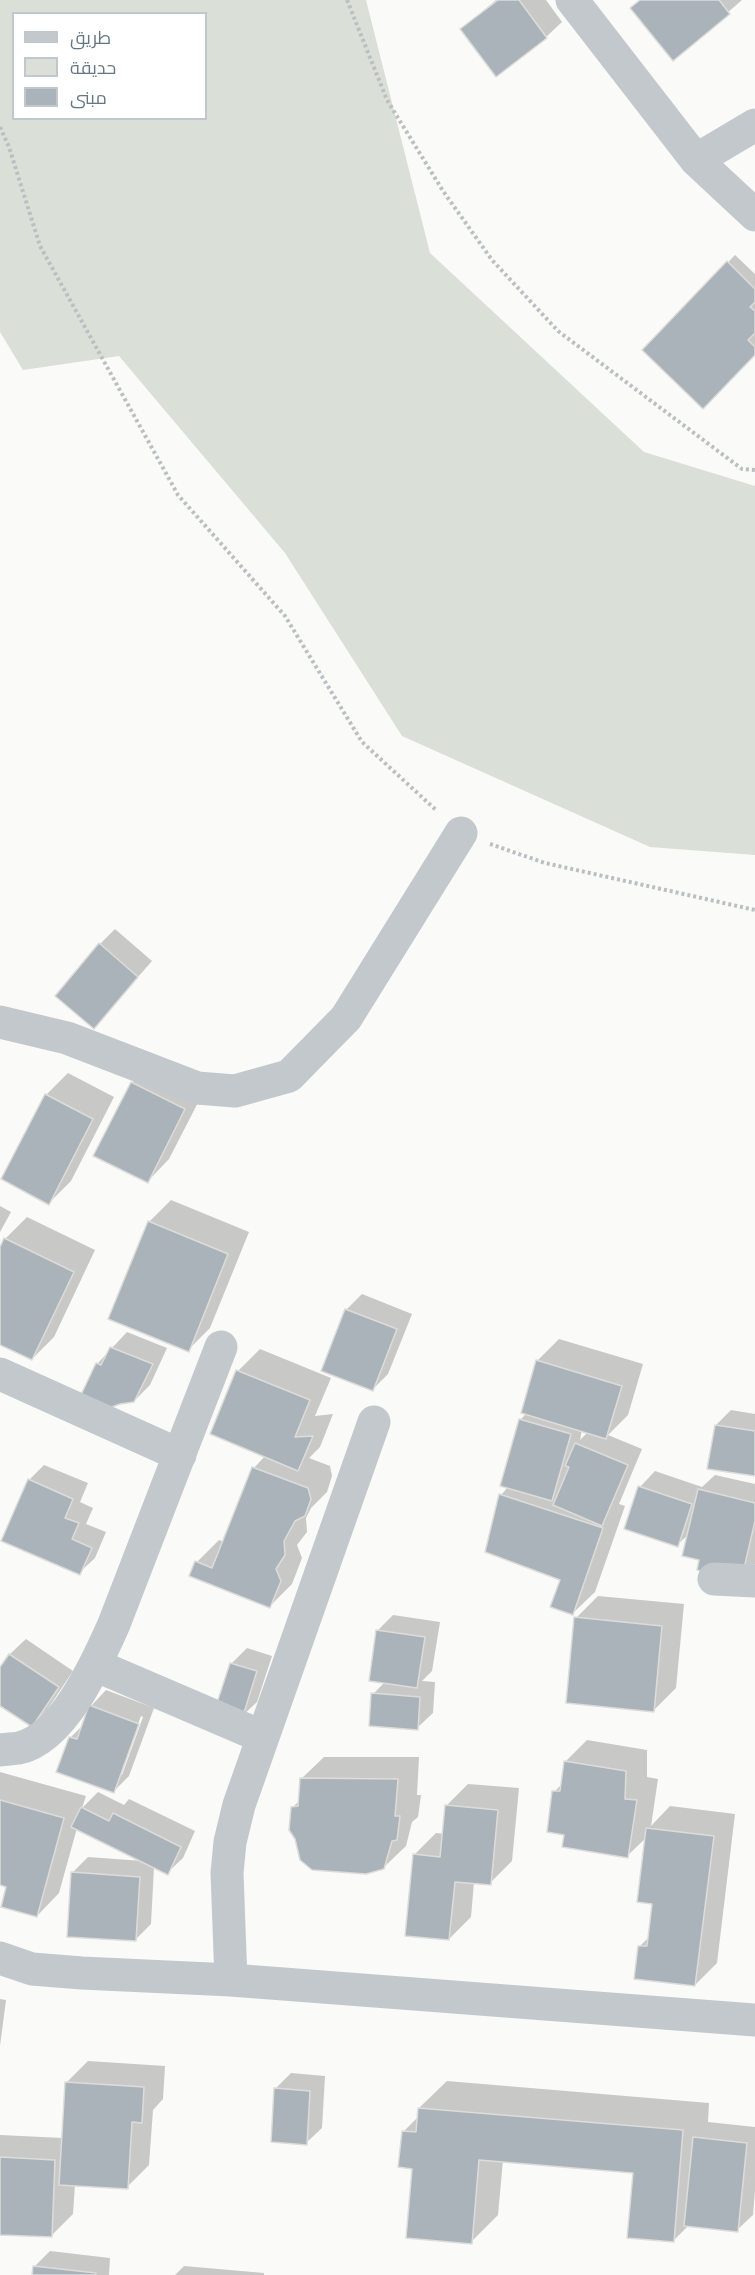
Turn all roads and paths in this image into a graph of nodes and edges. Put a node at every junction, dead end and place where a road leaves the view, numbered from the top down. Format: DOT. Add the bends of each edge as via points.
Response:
graph roads {
  1 [pos="347,0"];
  2 [pos="572,0"];
  3 [pos="755,126"];
  4 [pos="0,127"];
  5 [pos="696,160"];
  6 [pos="755,215"];
  7 [pos="755,470"];
  8 [pos="461,833"];
  9 [pos="755,910"];
  10 [pos="0,1022"];
  11 [pos="221,1347"];
  12 [pos="0,1374"];
  13 [pos="374,1422"];
  14 [pos="180,1455"];
  15 [pos="714,1579"];
  16 [pos="755,1581"];
  17 [pos="95,1665"];
  18 [pos="262,1737"];
  19 [pos="0,1750"];
  20 [pos="0,1958"];
  21 [pos="231,1980"];
  22 [pos="755,2020"];
  1 -- 7 [label="path" via="387,100 443,191 492,260 558,331 742,469"];
  2 -- 5 [label="street"];
  3 -- 5 [label="street"];
  4 -- 8 [label="path" via="40,246 178,495 285,616 362,742"];
  5 -- 6 [label="street"];
  8 -- 9 [label="path" via="545,863"];
  8 -- 10 [label="street" via="346,1018 289,1076 235,1091 197,1088 67,1038"];
  11 -- 14 [label="street"];
  12 -- 14 [label="street"];
  13 -- 18 [label="street"];
  14 -- 17 [label="street"];
  15 -- 16 [label="street"];
  17 -- 18 [label="street"];
  17 -- 19 [label="street" via="63,1716 43,1735 21,1748"];
  18 -- 21 [label="street" via="230,1842 227,1873"];
  20 -- 21 [label="street" via="32,1969"];
  21 -- 22 [label="street"];
}
